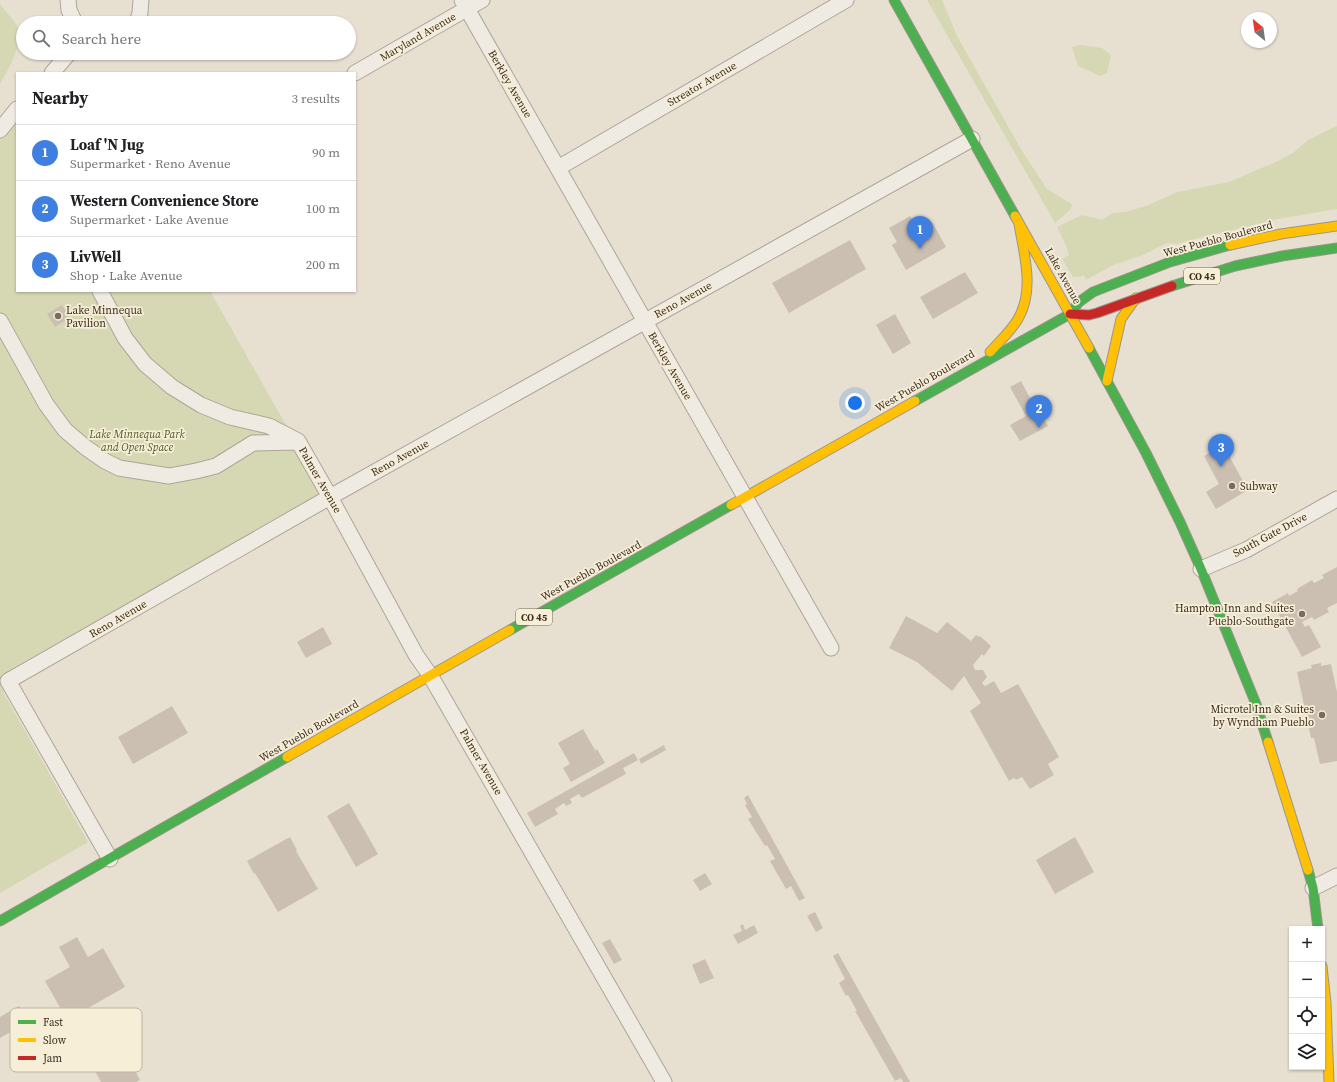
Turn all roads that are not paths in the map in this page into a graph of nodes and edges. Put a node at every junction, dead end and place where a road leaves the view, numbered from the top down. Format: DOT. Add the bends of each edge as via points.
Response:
graph roads {
  1 [pos="68,0"];
  2 [pos="141,0"];
  3 [pos="482,0"];
  4 [pos="846,0"];
  5 [pos="894,0"];
  6 [pos="464,4"];
  7 [pos="72,16"];
  8 [pos="139,16"];
  9 [pos="55,60"];
  10 [pos="63,60"];
  11 [pos="46,72"];
  12 [pos="53,72"];
  13 [pos="356,72"];
  14 [pos="16,110"];
  15 [pos="0,130"];
  16 [pos="972,139"];
  17 [pos="558,168"];
  18 [pos="1020,224"];
  19 [pos="1337,226"];
  20 [pos="1337,248"];
  21 [pos="101,292"];
  22 [pos="1136,298"];
  23 [pos="1070,314"];
  24 [pos="0,321"];
  25 [pos="645,322"];
  26 [pos="978,365"];
  27 [pos="1107,381"];
  28 [pos="298,442"];
  29 [pos="330,497"];
  30 [pos="746,498"];
  31 [pos="1337,499"];
  32 [pos="1201,569"];
  33 [pos="831,648"];
  34 [pos="430,675"];
  35 [pos="110,859"];
  36 [pos="1337,876"];
  37 [pos="1313,888"];
  38 [pos="0,921"];
  39 [pos="1318,926"];
  40 [pos="1325,994"];
  41 [pos="664,1082"];
  42 [pos="1329,1082"];
  1 -- 7 [label="street"];
  2 -- 8 [label="street"];
  3 -- 6 [label="street, Maryland Avenue"];
  4 -- 17 [label="street, Streator Avenue"];
  5 -- 16 [label="main road, Lake Avenue"];
  6 -- 13 [label="street, Maryland Avenue"];
  6 -- 17 [label="street, Berkley Avenue"];
  9 -- 11 [label="street"];
  10 -- 12 [label="street"];
  14 -- 15 [label="street"];
  16 -- 18 [label="main road, Lake Avenue"];
  16 -- 25 [label="street, Reno Avenue"];
  17 -- 25 [label="street, Berkley Avenue"];
  18 -- 23 [label="main road, Lake Avenue"];
  18 -- 26 [label="main road" via="1026,280 1024,308 1014,324"];
  19 -- 23 [label="main road, West Pueblo Boulevard / CO 45" via="1253,240 1182,259 1086,296"];
  20 -- 22 [label="main road, West Pueblo Boulevard / CO 45" via="1235,266"];
  21 -- 28 [label="street, Palmer Avenue" via="125,338 145,364 172,387 201,405 230,417 269,426"];
  22 -- 23 [label="main road, West Pueblo Boulevard / CO 45" via="1097,313"];
  22 -- 27 [label="main road" via="1121,319"];
  23 -- 26 [label="main road, West Pueblo Boulevard / CO 45"];
  23 -- 27 [label="main road, Lake Avenue"];
  24 -- 28 [label="street, Palmer Avenue" via="46,404 65,430 85,447 119,468 169,476 216,466 253,443"];
  25 -- 29 [label="street, Reno Avenue"];
  25 -- 30 [label="street, Berkley Avenue"];
  26 -- 30 [label="main road, West Pueblo Boulevard / CO 45"];
  27 -- 32 [label="main road, Lake Avenue" via="1146,453"];
  28 -- 29 [label="street, Palmer Avenue"];
  29 -- 34 [label="street, Palmer Avenue" via="416,655"];
  29 -- 35 [label="street, Reno Avenue" via="8,681"];
  30 -- 33 [label="street, Berkley Avenue"];
  30 -- 34 [label="main road, West Pueblo Boulevard / CO 45"];
  31 -- 32 [label="street, South Gate Drive" via="1246,550"];
  32 -- 37 [label="main road, Lake Avenue" via="1256,704"];
  34 -- 35 [label="main road, West Pueblo Boulevard / CO 45"];
  34 -- 41 [label="street, Palmer Avenue"];
  35 -- 38 [label="main road, West Pueblo Boulevard / CO 45"];
  36 -- 37 [label="street"];
  37 -- 39 [label="main road"];
  40 -- 42 [label="main road"];
}
